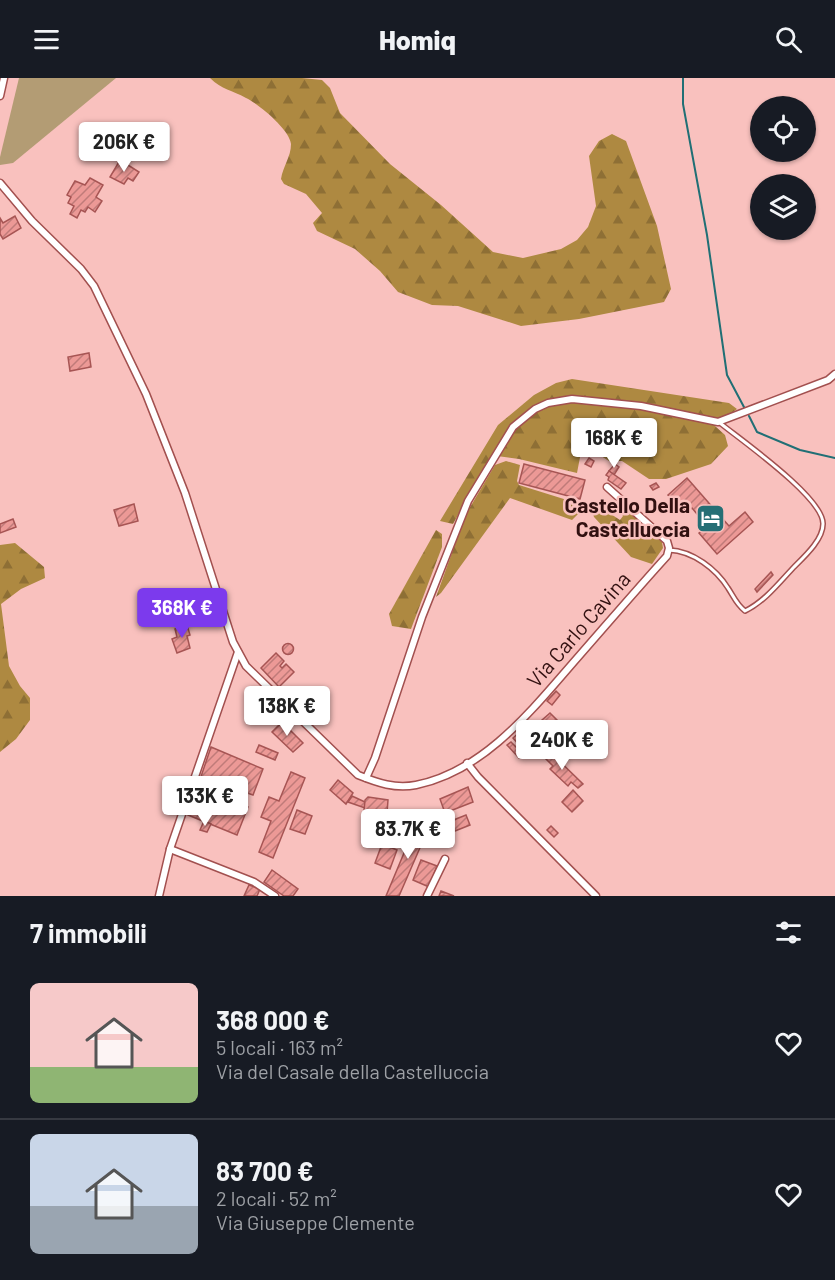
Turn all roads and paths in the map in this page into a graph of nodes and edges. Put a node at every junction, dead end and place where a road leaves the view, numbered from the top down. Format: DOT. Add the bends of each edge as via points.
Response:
graph roads {
  1 [pos="4,78"];
  2 [pos="0,96"];
  3 [pos="0,183"];
  4 [pos="835,374"];
  5 [pos="718,422"];
  6 [pos="607,487"];
  7 [pos="669,550"];
  8 [pos="238,652"];
  9 [pos="467,763"];
  10 [pos="366,778"];
  11 [pos="170,849"];
  12 [pos="445,859"];
  13 [pos="159,896"];
  14 [pos="274,896"];
  15 [pos="427,896"];
  16 [pos="596,896"];
  1 -- 2 [label="street"];
  3 -- 8 [label="street" via="93,286 146,394 185,494"];
  4 -- 5 [label="street"];
  5 -- 7 [label="lane" via="793,481 824,521 821,534 803,559 746,611 737,606 728,587 711,567"];
  5 -- 10 [label="street" via="641,406 572,399 541,406 513,427 468,501 422,617"];
  6 -- 7 [label="street" via="667,541"];
  7 -- 9 [label="street, Via Carlo Cavina" via="519,723"];
  8 -- 10 [label="street" via="246,666 350,769"];
  8 -- 11 [label="street"];
  9 -- 10 [label="street, Via Carlo Cavina" via="416,785 380,784"];
  9 -- 16 [label="street"];
  11 -- 13 [label="street"];
  11 -- 14 [label="street" via="254,882"];
  12 -- 15 [label="street"];
}
